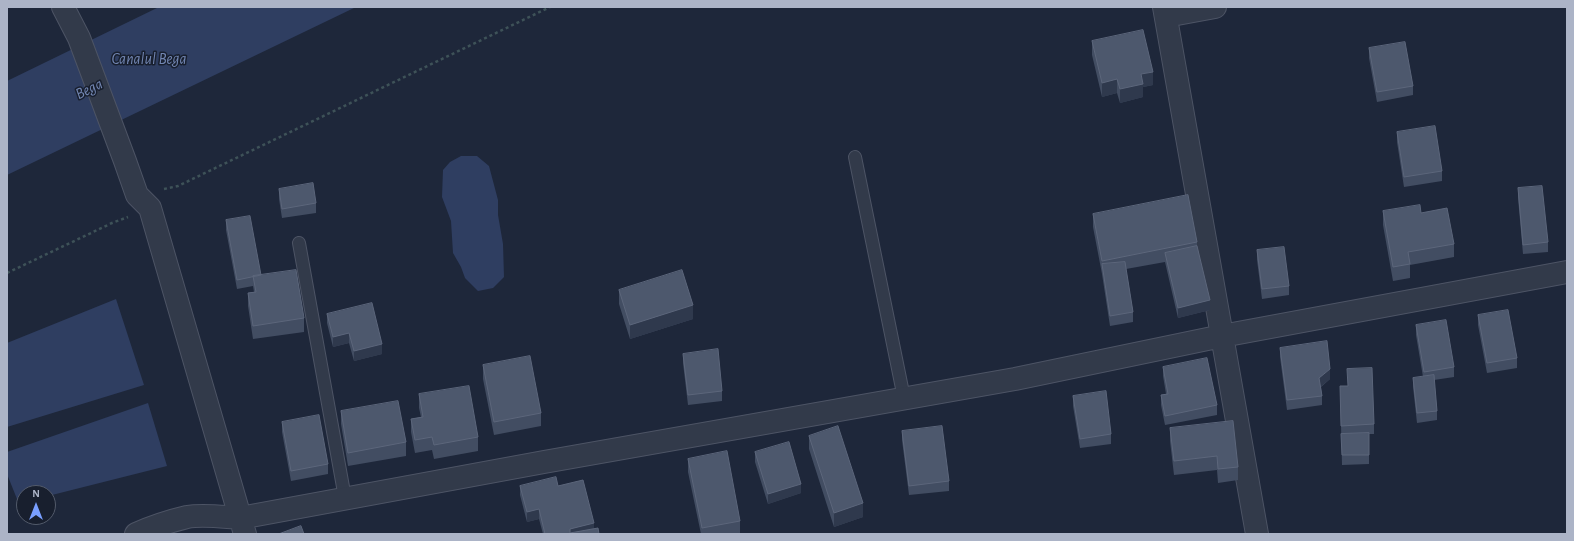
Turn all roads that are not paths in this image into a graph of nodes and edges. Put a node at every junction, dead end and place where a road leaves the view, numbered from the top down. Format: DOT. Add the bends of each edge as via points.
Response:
graph roads {
  1 [pos="63,7"];
  2 [pos="1215,7"];
  3 [pos="1165,12"];
  4 [pos="855,158"];
  5 [pos="299,243"];
  6 [pos="1567,272"];
  7 [pos="1222,336"];
  8 [pos="904,398"];
  9 [pos="345,498"];
  10 [pos="242,526"];
  11 [pos="136,534"];
  12 [pos="1257,534"];
  1 -- 10 [label="street" via="79,38 143,202"];
  2 -- 3 [label="street"];
  3 -- 7 [label="street"];
  4 -- 8 [label="lane"];
  5 -- 9 [label="lane"];
  6 -- 7 [label="street"];
  7 -- 8 [label="street" via="1015,379"];
  7 -- 12 [label="street"];
  8 -- 9 [label="street"];
  9 -- 10 [label="street"];
  10 -- 11 [label="street" via="211,516 188,517"];
}
